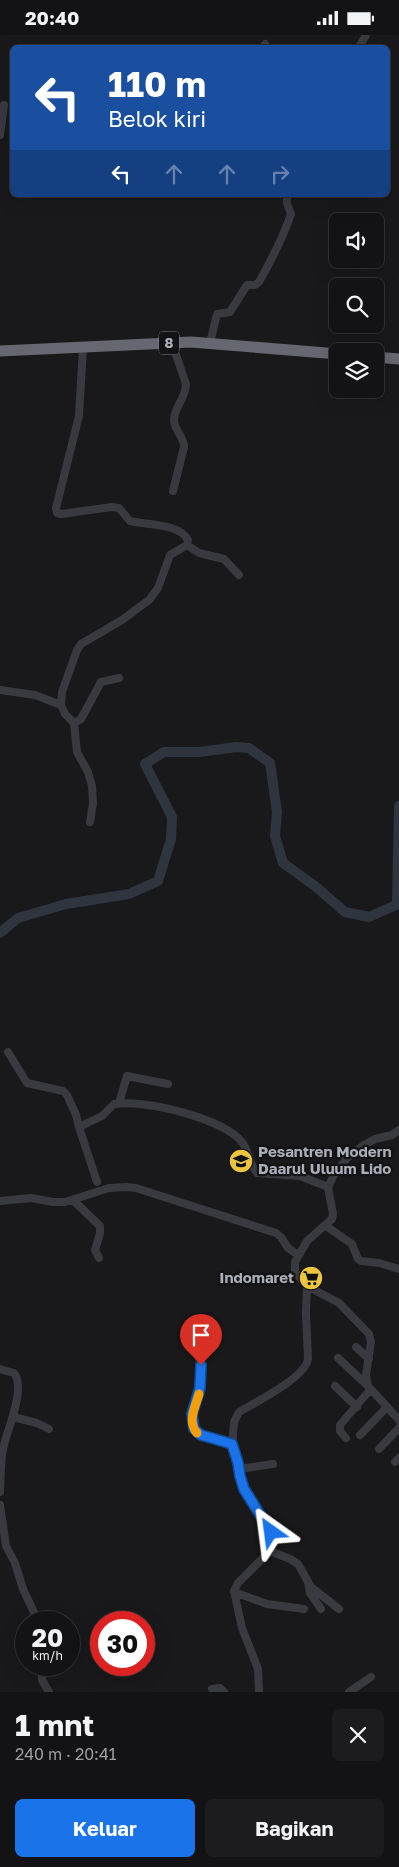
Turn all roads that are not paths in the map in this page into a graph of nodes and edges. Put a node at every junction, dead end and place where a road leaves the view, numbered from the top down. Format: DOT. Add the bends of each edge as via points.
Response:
graph roads {
  1 [pos="4,105"];
  2 [pos="0,135"];
  3 [pos="288,197"];
  4 [pos="172,343"];
  5 [pos="210,343"];
  6 [pos="83,348"];
  7 [pos="0,351"];
  8 [pos="329,353"];
  9 [pos="384,358"];
  10 [pos="399,359"];
  11 [pos="173,491"];
  12 [pos="187,545"];
  13 [pos="239,575"];
  14 [pos="119,678"];
  15 [pos="0,690"];
  16 [pos="61,705"];
  17 [pos="74,723"];
  18 [pos="90,823"];
  19 [pos="8,1052"];
  20 [pos="168,1085"];
  21 [pos="119,1103"];
  22 [pos="79,1127"];
  23 [pos="399,1130"];
  24 [pos="97,1182"];
  25 [pos="328,1187"];
  26 [pos="73,1200"];
  27 [pos="0,1201"];
  28 [pos="326,1226"];
  29 [pos="298,1255"];
  30 [pos="99,1258"];
  31 [pos="399,1269"];
  32 [pos="308,1285"];
  33 [pos="356,1347"];
  34 [pos="195,1351"];
  35 [pos="338,1357"];
  36 [pos="369,1359"];
  37 [pos="0,1369"];
  38 [pos="335,1385"];
  39 [pos="369,1388"];
  40 [pos="357,1407"];
  41 [pos="387,1407"];
  42 [pos="13,1417"];
  43 [pos="399,1420"];
  44 [pos="399,1428"];
  45 [pos="49,1429"];
  46 [pos="360,1435"];
  47 [pos="346,1437"];
  48 [pos="232,1444"];
  49 [pos="379,1449"];
  50 [pos="273,1464"];
  51 [pos="1,1467"];
  52 [pos="239,1469"];
  53 [pos="0,1492"];
  54 [pos="0,1505"];
  55 [pos="270,1551"];
  56 [pos="308,1582"];
  57 [pos="234,1593"];
  58 [pos="304,1609"];
  59 [pos="321,1609"];
  60 [pos="339,1609"];
  61 [pos="33,1611"];
  62 [pos="42,1676"];
  63 [pos="372,1677"];
  64 [pos="212,1689"];
  65 [pos="49,1692"];
  66 [pos="224,1692"];
  67 [pos="259,1692"];
  68 [pos="349,1692"];
  1 -- 2 [label="street"];
  3 -- 5 [label="street" via="291,214 279,246 258,282 247,285 230,312 217,314"];
  4 -- 5 [label="highway, 8"];
  4 -- 6 [label="highway, 8"];
  4 -- 11 [label="street" via="186,384 174,420 184,447"];
  5 -- 8 [label="highway, 8"];
  6 -- 7 [label="highway, 8"];
  6 -- 12 [label="street" via="79,416 57,513 119,508 130,521 156,524 180,533 188,538"];
  9 -- 10 [label="highway"];
  12 -- 13 [label="street" via="199,553 224,559"];
  12 -- 16 [label="street" via="170,555 150,600 77,650 62,692"];
  14 -- 17 [label="street" via="100,683 81,719"];
  15 -- 16 [label="street" via="35,695"];
  16 -- 17 [label="street"];
  17 -- 18 [label="street" via="77,752 92,786"];
  19 -- 22 [label="street" via="27,1083 58,1089 67,1095"];
  20 -- 21 [label="street" via="126,1076"];
  21 -- 22 [label="street" via="111,1105 99,1118"];
  21 -- 25 [label="street" via="170,1109 223,1128 243,1143 257,1173 300,1176"];
  22 -- 24 [label="street"];
  23 -- 25 [label="street" via="373,1140 351,1155 336,1171"];
  25 -- 28 [label="street" via="333,1214"];
  26 -- 27 [label="street" via="57,1203 28,1197"];
  26 -- 29 [label="street" via="109,1188 136,1188 276,1233"];
  26 -- 30 [label="street" via="100,1226 95,1250"];
  28 -- 29 [label="street" via="312,1236"];
  28 -- 31 [label="street" via="352,1244 361,1261"];
  29 -- 32 [label="street" via="295,1271"];
  32 -- 36 [label="street" via="335,1299 367,1331 371,1339"];
  32 -- 48 [label="street" via="306,1366 291,1380 237,1413"];
  33 -- 36 [label="street"];
  34 -- 48 [label="street" via="202,1372 192,1414 194,1429 201,1435"];
  35 -- 39 [label="street"];
  36 -- 39 [label="street" via="366,1379"];
  37 -- 42 [label="street" via="14,1373 17,1378"];
  38 -- 40 [label="street"];
  39 -- 40 [label="street"];
  39 -- 41 [label="street"];
  40 -- 47 [label="street" via="340,1427"];
  41 -- 43 [label="street"];
  41 -- 46 [label="street"];
  42 -- 45 [label="street"];
  42 -- 51 [label="street"];
  44 -- 49 [label="street"];
  48 -- 52 [label="street"];
  50 -- 52 [label="street"];
  51 -- 53 [label="street"];
  52 -- 55 [label="street" via="245,1492 270,1530"];
  54 -- 61 [label="street" via="6,1546"];
  55 -- 56 [label="street" via="298,1564"];
  55 -- 57 [label="street" via="238,1583"];
  56 -- 59 [label="street" via="310,1593"];
  56 -- 60 [label="street"];
  57 -- 58 [label="street" via="267,1604"];
  57 -- 67 [label="street" via="242,1628 258,1669"];
  62 -- 65 [label="street"];
  63 -- 68 [label="street"];
  64 -- 66 [label="street" via="220,1688"];
}
